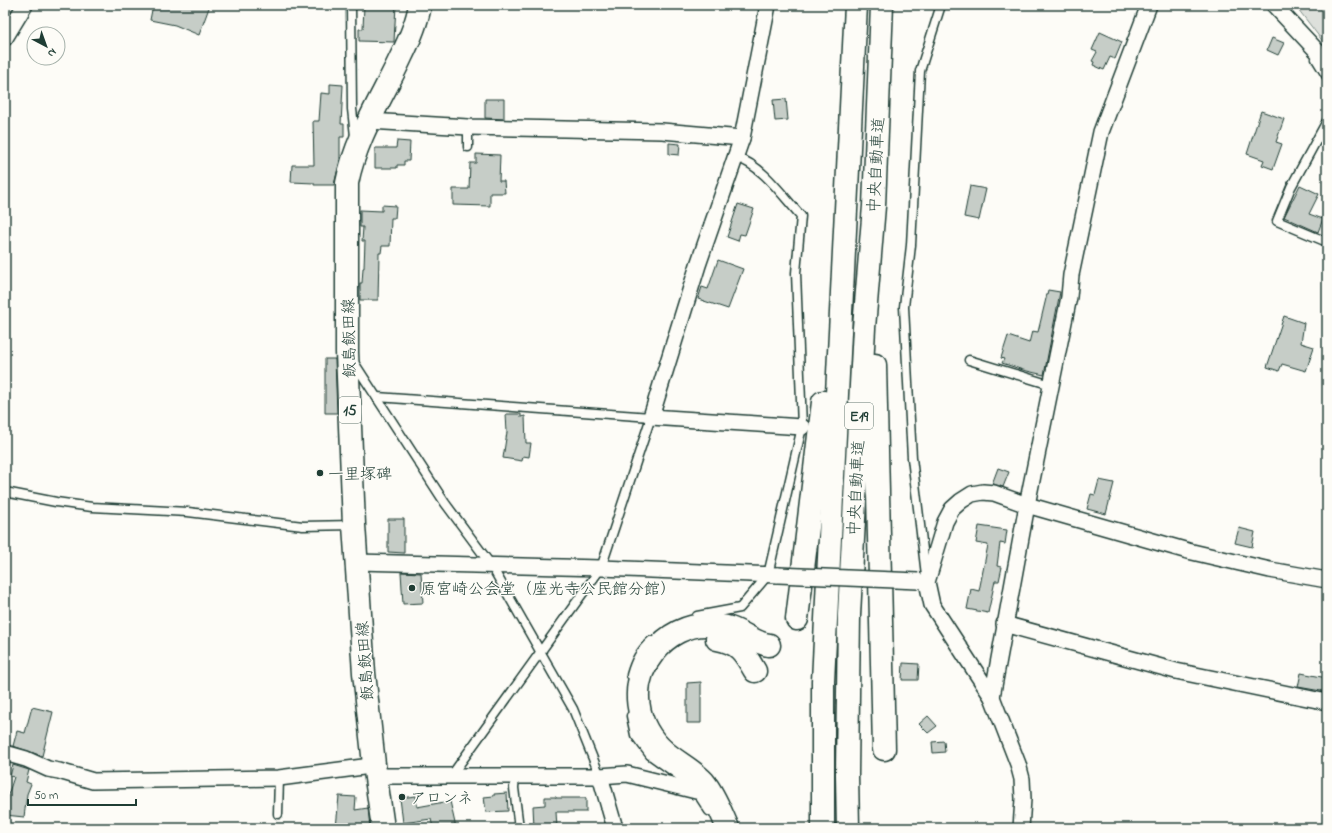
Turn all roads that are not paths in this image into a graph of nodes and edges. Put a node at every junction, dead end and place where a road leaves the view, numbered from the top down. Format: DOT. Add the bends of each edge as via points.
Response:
graph roads {
  1 [pos="25,5"];
  2 [pos="351,5"];
  3 [pos="420,5"];
  4 [pos="768,5"];
  5 [pos="856,5"];
  6 [pos="882,5"];
  7 [pos="941,5"];
  8 [pos="1149,5"];
  9 [pos="1274,5"];
  10 [pos="5,38"];
  11 [pos="1322,58"];
  12 [pos="1327,77"];
  13 [pos="368,121"];
  14 [pos="1327,121"];
  15 [pos="468,127"];
  16 [pos="742,138"];
  17 [pos="357,146"];
  18 [pos="468,147"];
  19 [pos="736,156"];
  20 [pos="874,206"];
  21 [pos="845,231"];
  22 [pos="1327,242"];
  23 [pos="347,352"];
  24 [pos="969,360"];
  25 [pos="1051,385"];
  26 [pos="377,396"];
  27 [pos="651,417"];
  28 [pos="802,427"];
  29 [pos="5,492"];
  30 [pos="1027,505"];
  31 [pos="354,525"];
  32 [pos="357,562"];
  33 [pos="491,565"];
  34 [pos="601,568"];
  35 [pos="773,575"];
  36 [pos="1327,580"];
  37 [pos="922,582"];
  38 [pos="689,617"];
  39 [pos="797,619"];
  40 [pos="1004,624"];
  41 [pos="658,633"];
  42 [pos="769,645"];
  43 [pos="540,652"];
  44 [pos="755,671"];
  45 [pos="629,686"];
  46 [pos="992,697"];
  47 [pos="1327,702"];
  48 [pos="629,710"];
  49 [pos="884,749"];
  50 [pos="5,753"];
  51 [pos="375,770"];
  52 [pos="451,776"];
  53 [pos="515,776"];
  54 [pos="600,776"];
  55 [pos="279,778"];
  56 [pos="696,791"];
  57 [pos="278,814"];
  58 [pos="721,825"];
  59 [pos="383,828"];
  60 [pos="518,828"];
  61 [pos="615,828"];
  62 [pos="741,828"];
  63 [pos="823,828"];
  64 [pos="848,828"];
  65 [pos="1022,828"];
  1 -- 10 [label="street"];
  2 -- 17 [label="lane" via="352,109"];
  3 -- 13 [label="main road, 飯島飯田線 / 15" via="409,40"];
  4 -- 16 [label="street"];
  5 -- 21 [label="main road, 中央自動車道 / E19"];
  6 -- 20 [label="main road, 中央自動車道 / E19"];
  7 -- 37 [label="lane" via="920,71 911,245 904,307"];
  8 -- 25 [label="street" via="1100,132"];
  9 -- 11 [label="street"];
  11 -- 12 [label="lane" via="1315,56"];
  13 -- 15 [label="street"];
  13 -- 17 [label="main road, 飯島飯田線 / 15"];
  14 -- 22 [label="lane" via="1291,187 1276,221"];
  15 -- 16 [label="street" via="662,131"];
  15 -- 18 [label="lane"];
  16 -- 19 [label="street"];
  17 -- 23 [label="main road, 飯島飯田線 / 15" via="347,183"];
  19 -- 27 [label="street" via="698,265"];
  19 -- 28 [label="lane" via="746,160 767,179 800,216 796,273"];
  20 -- 49 [label="main road" via="874,316"];
  20 -- 64 [label="main road, 中央自動車道 / E19" via="863,336 849,615"];
  21 -- 39 [label="main road"];
  21 -- 63 [label="main road, 中央自動車道 / E19" via="823,681"];
  23 -- 26 [label="lane"];
  23 -- 31 [label="main road, 飯島飯田線 / 15"];
  24 -- 25 [label="lane"];
  25 -- 30 [label="street"];
  26 -- 27 [label="lane"];
  26 -- 33 [label="lane" via="445,503"];
  27 -- 28 [label="street"];
  27 -- 34 [label="lane"];
  28 -- 35 [label="lane"];
  29 -- 31 [label="lane" via="92,507 188,512 303,526"];
  30 -- 36 [label="street" via="1188,551"];
  30 -- 37 [label="street" via="994,493 982,492 972,494 961,501 952,509 945,522"];
  30 -- 40 [label="street"];
  31 -- 32 [label="main road, 飯島飯田線 / 15"];
  32 -- 33 [label="street"];
  32 -- 51 [label="main road, 飯島飯田線 / 15" via="364,673"];
  33 -- 34 [label="street"];
  33 -- 43 [label="lane"];
  34 -- 35 [label="street"];
  34 -- 43 [label="lane"];
  35 -- 37 [label="street, bridge"];
  35 -- 38 [label="lane" via="740,608"];
  37 -- 46 [label="street" via="932,605"];
  40 -- 46 [label="street"];
  40 -- 47 [label="street" via="1176,671"];
  41 -- 45 [label="lane" via="642,650 634,664"];
  42 -- 58 [label="main road" via="731,628 699,625 688,628 661,643 646,665 640,682 639,705 645,728 666,753 705,783 716,802"];
  43 -- 52 [label="lane"];
  43 -- 54 [label="lane" via="573,709"];
  44 -- 62 [label="main road" via="741,649 733,643 704,638 673,650 659,667 652,687 652,709 660,728 676,745 702,763 716,777"];
  46 -- 65 [label="street" via="1022,779"];
  48 -- 56 [label="lane" via="635,735 650,755"];
  50 -- 55 [label="street" via="48,769 93,781"];
  51 -- 52 [label="street"];
  51 -- 55 [label="street" via="363,767"];
  51 -- 59 [label="main road, 飯島飯田線 / 15"];
  52 -- 53 [label="street"];
  53 -- 54 [label="street"];
  53 -- 60 [label="lane"];
  54 -- 56 [label="street" via="627,774"];
  54 -- 61 [label="street"];
  55 -- 57 [label="lane"];
  56 -- 58 [label="lane"];
}
